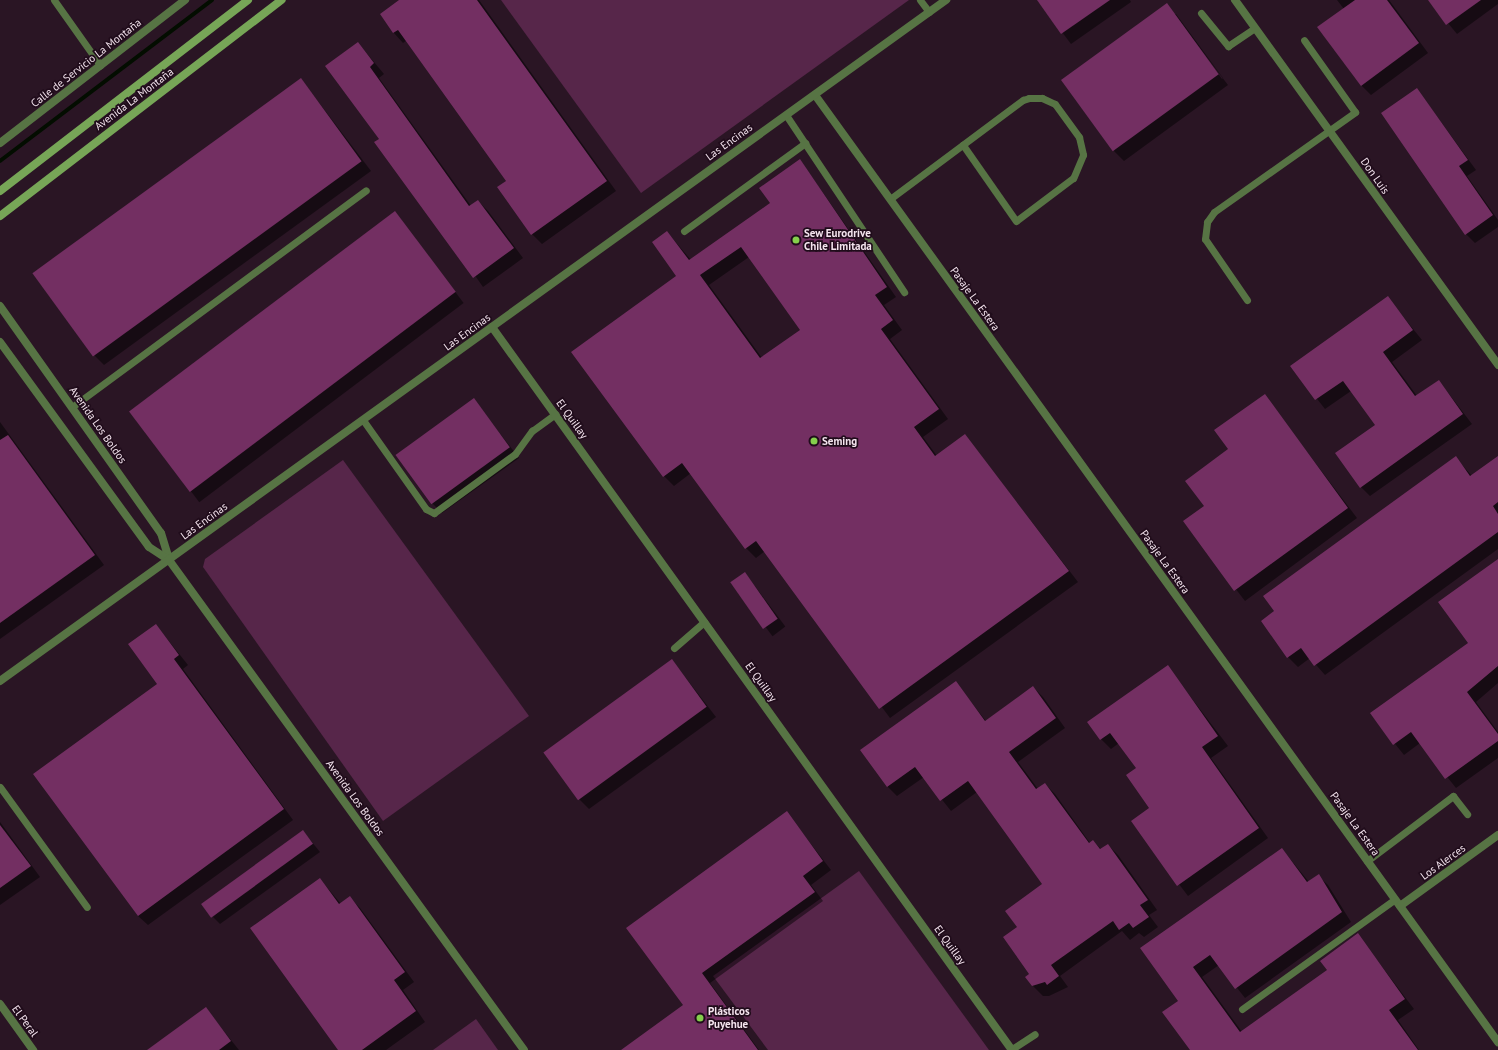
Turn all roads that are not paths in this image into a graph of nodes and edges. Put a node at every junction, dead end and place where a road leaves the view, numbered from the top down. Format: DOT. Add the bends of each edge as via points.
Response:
graph roads {
  1 [pos="54,0"];
  2 [pos="185,0"];
  3 [pos="248,0"];
  4 [pos="282,0"];
  5 [pos="920,0"];
  6 [pos="946,0"];
  7 [pos="1235,0"];
  8 [pos="929,12"];
  9 [pos="1200,13"];
  10 [pos="1255,28"];
  11 [pos="1304,40"];
  12 [pos="100,65"];
  13 [pos="814,94"];
  14 [pos="786,115"];
  15 [pos="1331,132"];
  16 [pos="0,143"];
  17 [pos="804,143"];
  18 [pos="963,145"];
  19 [pos="366,190"];
  20 [pos="0,191"];
  21 [pos="890,200"];
  22 [pos="0,216"];
  23 [pos="684,231"];
  24 [pos="904,292"];
  25 [pos="1247,300"];
  26 [pos="0,306"];
  27 [pos="492,327"];
  28 [pos="0,342"];
  29 [pos="1498,365"];
  30 [pos="72,407"];
  31 [pos="555,414"];
  32 [pos="363,420"];
  33 [pos="168,560"];
  34 [pos="704,622"];
  35 [pos="674,648"];
  36 [pos="0,681"];
  37 [pos="0,787"];
  38 [pos="1467,814"];
  39 [pos="1498,835"];
  40 [pos="1367,860"];
  41 [pos="1398,903"];
  42 [pos="88,907"];
  43 [pos="0,1004"];
  44 [pos="1242,1009"];
  45 [pos="1036,1034"];
  46 [pos="1498,1042"];
  47 [pos="33,1050"];
  48 [pos="524,1050"];
  49 [pos="1012,1050"];
  1 -- 12 [label="lane"];
  2 -- 12 [label="street, Calle de Servicio La Montaña"];
  3 -- 20 [label="main road, Avenida La Montaña"];
  4 -- 22 [label="main road, Avenida La Montaña"];
  5 -- 8 [label="lane"];
  6 -- 8 [label="street, Las Encinas"];
  7 -- 10 [label="street, Don Luis"];
  8 -- 13 [label="street, Las Encinas"];
  9 -- 10 [label="lane" via="1228,46"];
  10 -- 15 [label="street, Don Luis"];
  11 -- 15 [label="lane" via="1355,112"];
  12 -- 16 [label="street, Calle de Servicio La Montaña"];
  13 -- 14 [label="street, Las Encinas"];
  13 -- 21 [label="street, Pasaje La Estera"];
  14 -- 17 [label="lane"];
  14 -- 27 [label="street, Las Encinas"];
  15 -- 25 [label="lane" via="1214,212 1207,222 1205,239"];
  15 -- 29 [label="street, Don Luis"];
  17 -- 23 [label="lane"];
  17 -- 24 [label="lane"];
  18 -- 18 [label="lane" via="1022,100 1036,98 1055,104 1079,137 1083,155 1073,178 1016,221"];
  18 -- 21 [label="lane"];
  19 -- 30 [label="lane"];
  21 -- 40 [label="street, Pasaje La Estera"];
  26 -- 30 [label="street, Avenida Los Boldos"];
  27 -- 31 [label="street, El Quillay"];
  27 -- 32 [label="street, Las Encinas"];
  28 -- 33 [label="street, Avenida Los Boldos" via="149,547"];
  30 -- 33 [label="street, Avenida Los Boldos" via="162,533"];
  31 -- 32 [label="lane" via="532,431 514,454 434,513 426,509"];
  31 -- 34 [label="street, El Quillay"];
  32 -- 33 [label="street, Las Encinas"];
  33 -- 36 [label="street, Las Encinas"];
  33 -- 48 [label="street, Avenida Los Boldos"];
  34 -- 35 [label="lane"];
  34 -- 49 [label="street, El Quillay"];
  37 -- 42 [label="lane"];
  38 -- 40 [label="lane" via="1453,796"];
  39 -- 41 [label="street, Los Alerces"];
  40 -- 41 [label="street, Pasaje La Estera"];
  41 -- 44 [label="lane"];
  41 -- 46 [label="street, Pasaje La Estera"];
  43 -- 47 [label="street, El Peral"];
  45 -- 49 [label="lane"];
}
